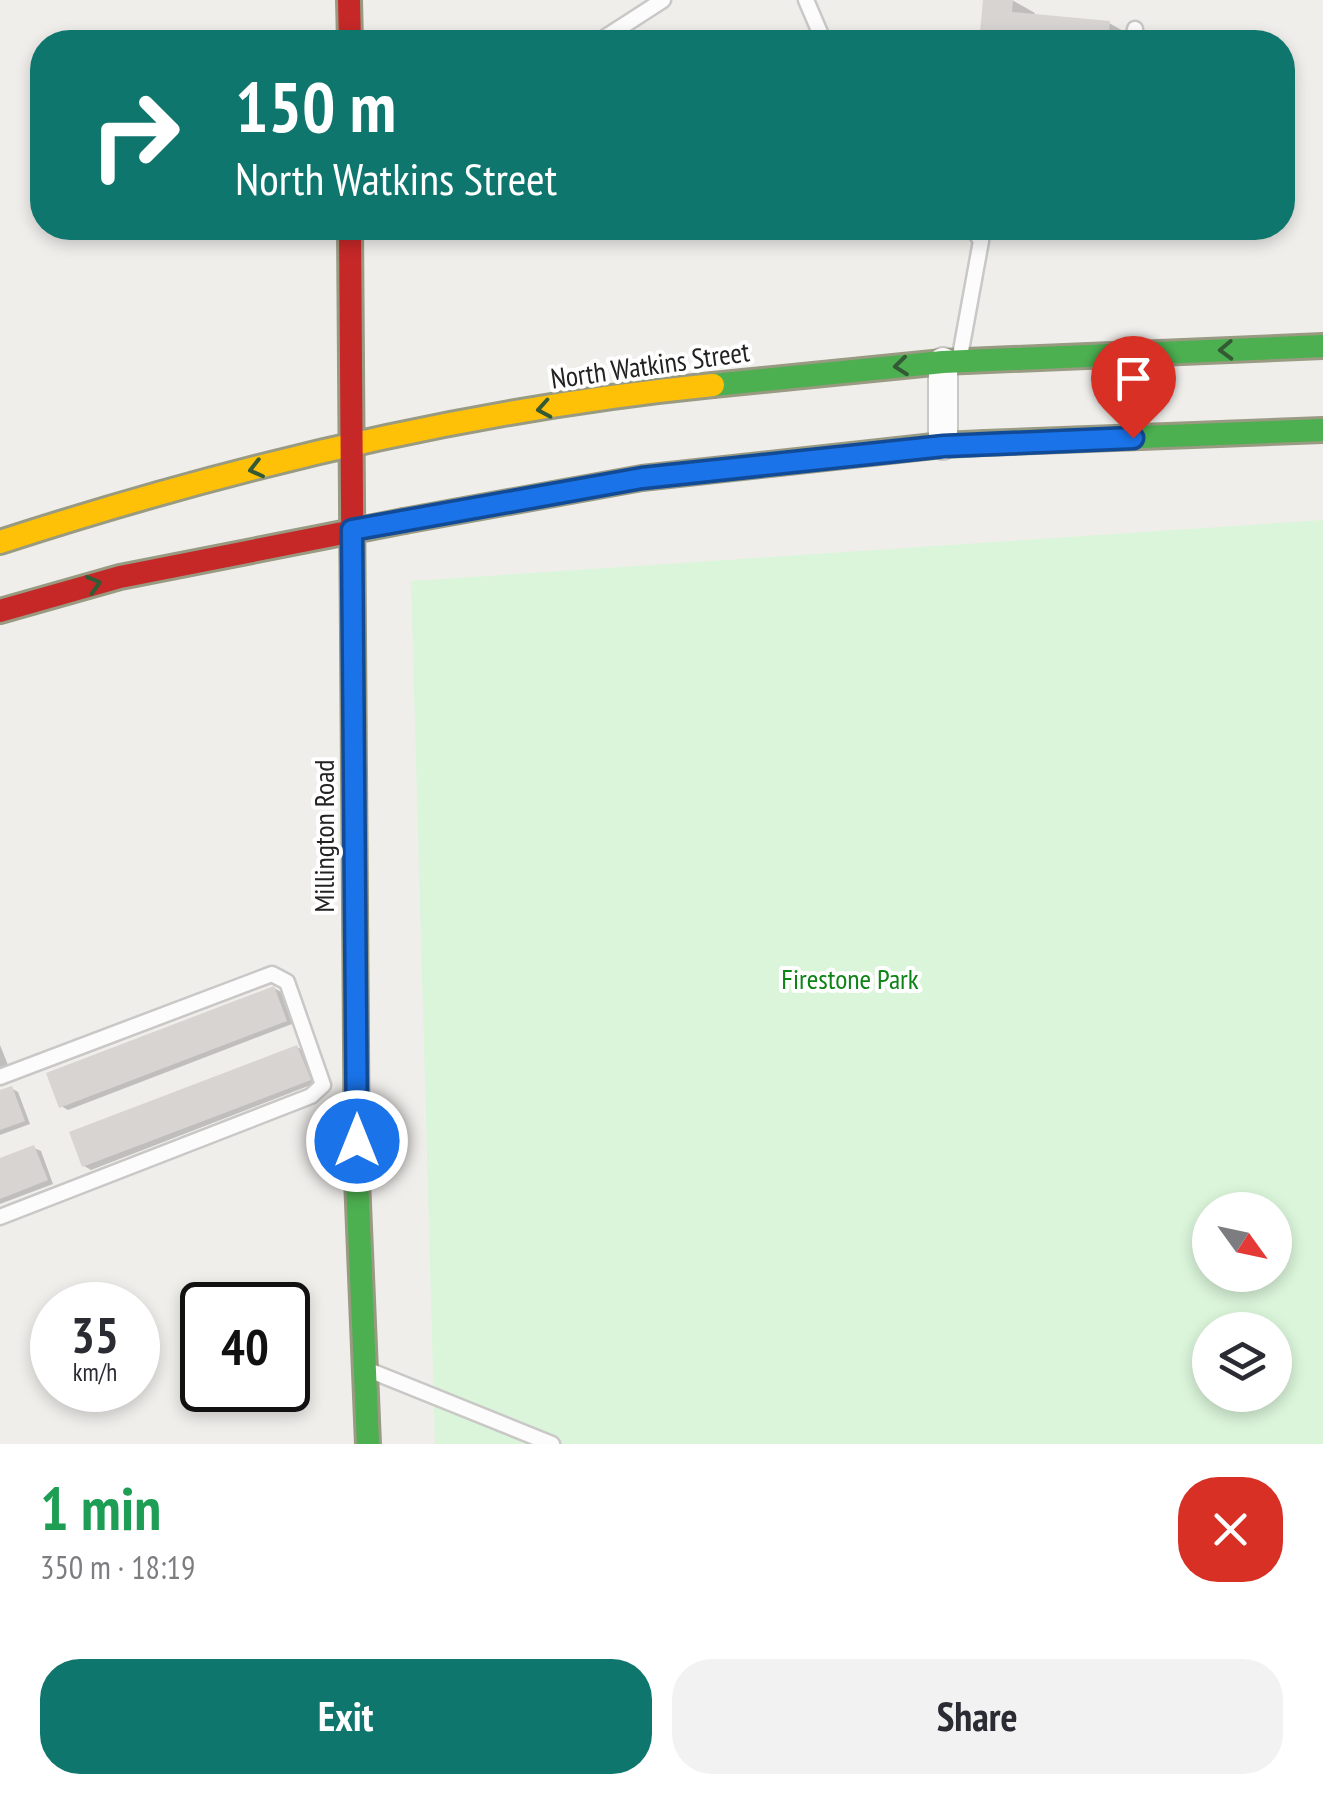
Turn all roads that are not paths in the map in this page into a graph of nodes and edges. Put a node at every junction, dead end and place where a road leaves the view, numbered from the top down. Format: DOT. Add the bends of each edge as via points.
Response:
graph roads {
  1 [pos="350,0"];
  2 [pos="663,0"];
  3 [pos="806,0"];
  4 [pos="350,30"];
  5 [pos="617,30"];
  6 [pos="819,30"];
  7 [pos="350,240"];
  8 [pos="979,240"];
  9 [pos="1323,346"];
  10 [pos="951,362"];
  11 [pos="1323,430"];
  12 [pos="351,444"];
  13 [pos="944,446"];
  14 [pos="352,530"];
  15 [pos="0,542"];
  16 [pos="0,612"];
  17 [pos="0,1077"];
  18 [pos="0,1217"];
  19 [pos="365,1369"];
  20 [pos="368,1444"];
  21 [pos="552,1444"];
  1 -- 4 [label="street"];
  2 -- 5 [label="lane"];
  3 -- 6 [label="lane"];
  7 -- 12 [label="street, Millington Road"];
  8 -- 10 [label="lane"];
  9 -- 10 [label="street, North Watkins Street, one-way"];
  10 -- 12 [label="street, North Watkins Street, one-way" via="629,393"];
  10 -- 13 [label="street"];
  11 -- 13 [label="street"];
  12 -- 14 [label="street, Millington Road"];
  12 -- 15 [label="street, North Watkins Street, one-way"];
  13 -- 14 [label="street" via="642,478"];
  16 -- 14 [label="street, one-way" via="120,576"];
  14 -- 19 [label="street, Millington Road" via="357,1179"];
  17 -- 18 [label="lane" via="272,974 288,982 322,1084 311,1096"];
  19 -- 20 [label="street, Millington Road"];
  19 -- 21 [label="lane"];
}
